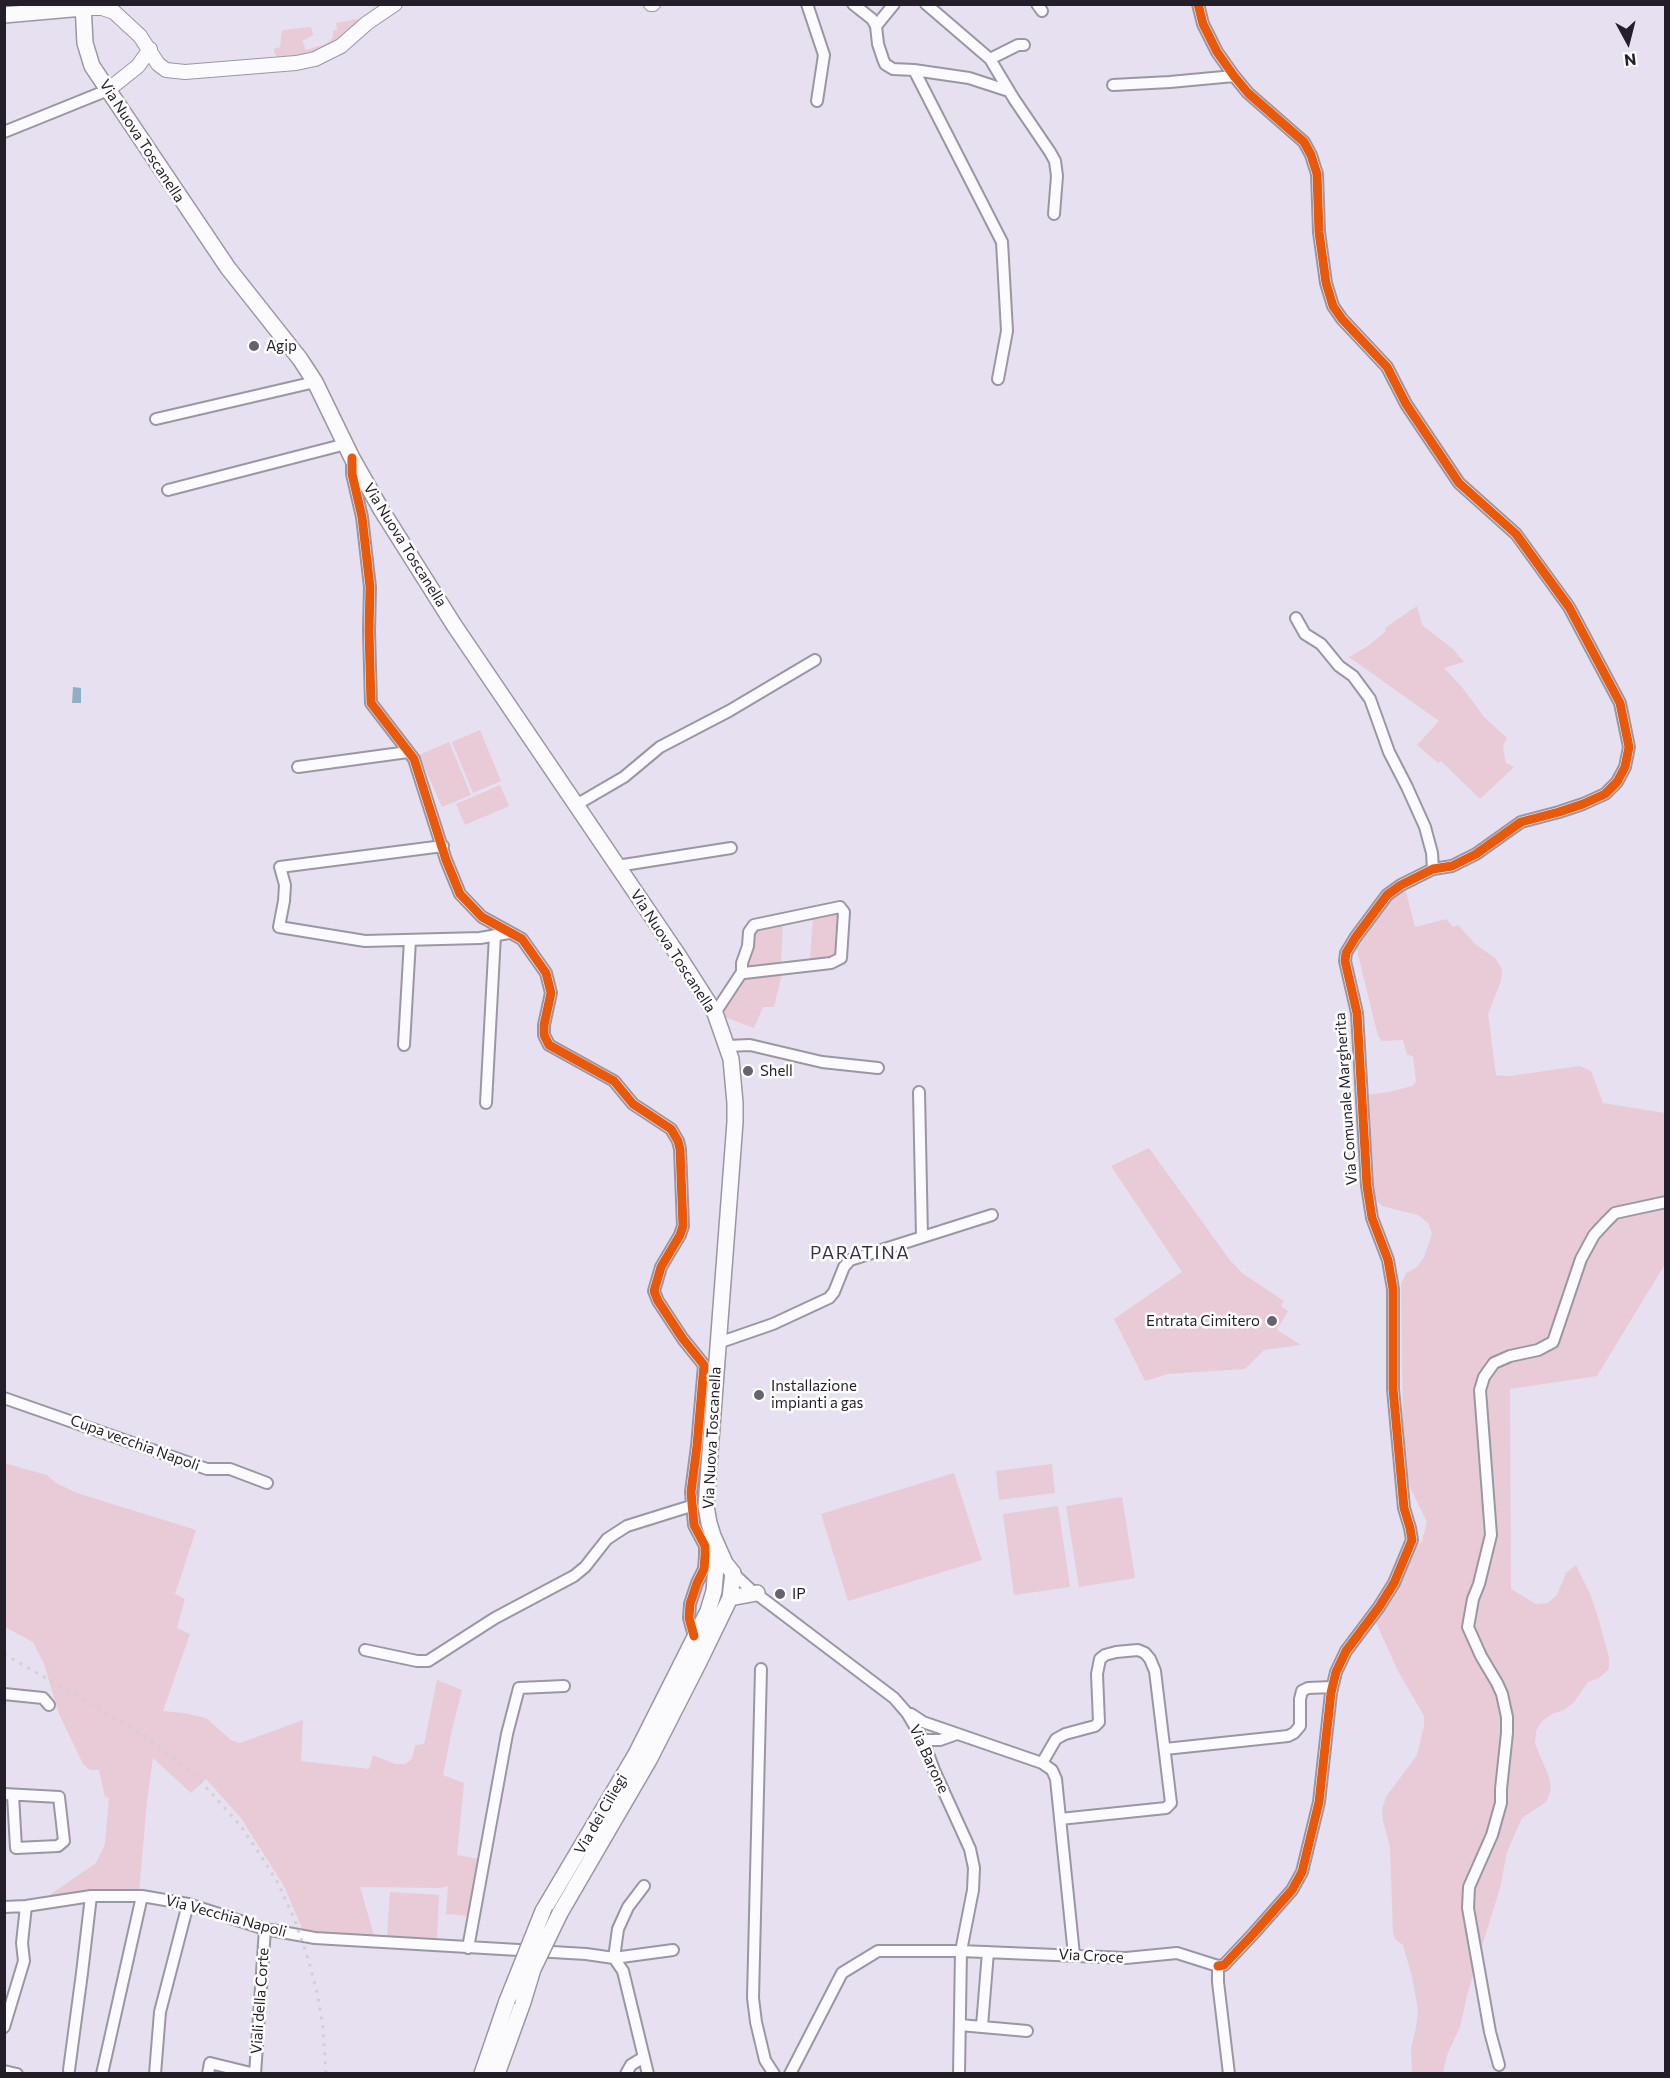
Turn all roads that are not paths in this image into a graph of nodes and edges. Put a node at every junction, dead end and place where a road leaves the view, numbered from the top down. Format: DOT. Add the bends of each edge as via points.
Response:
graph roads {
  1 [pos="395,4"];
  2 [pos="807,4"];
  3 [pos="853,4"];
  4 [pos="894,4"];
  5 [pos="926,4"];
  6 [pos="1198,4"];
  7 [pos="83,6"];
  8 [pos="4,15"];
  9 [pos="876,26"];
  10 [pos="1024,45"];
  11 [pos="150,49"];
  12 [pos="990,59"];
  13 [pos="158,64"];
  14 [pos="138,66"];
  15 [pos="914,70"];
  16 [pos="1234,76"];
  17 [pos="1113,85"];
  18 [pos="108,90"];
  19 [pos="1009,91"];
  20 [pos="817,101"];
  21 [pos="4,132"];
  22 [pos="1054,214"];
  23 [pos="998,380"];
  24 [pos="315,382"];
  25 [pos="156,419"];
  26 [pos="349,451"];
  27 [pos="168,490"];
  28 [pos="1296,618"];
  29 [pos="815,660"];
  30 [pos="408,753"];
  31 [pos="298,767"];
  32 [pos="576,805"];
  33 [pos="443,846"];
  34 [pos="731,848"];
  35 [pos="617,866"];
  36 [pos="1433,869"];
  37 [pos="509,933"];
  38 [pos="495,935"];
  39 [pos="410,940"];
  40 [pos="742,972"];
  41 [pos="715,1013"];
  42 [pos="404,1045"];
  43 [pos="727,1046"];
  44 [pos="878,1068"];
  45 [pos="919,1092"];
  46 [pos="486,1103"];
  47 [pos="1665,1202"];
  48 [pos="992,1215"];
  49 [pos="922,1237"];
  50 [pos="718,1343"];
  51 [pos="4,1398"];
  52 [pos="267,1483"];
  53 [pos="692,1506"];
  54 [pos="713,1536"];
  55 [pos="716,1555"];
  56 [pos="733,1573"];
  57 [pos="695,1593"];
  58 [pos="757,1593"];
  59 [pos="712,1597"];
  60 [pos="730,1598"];
  61 [pos="694,1636"];
  62 [pos="365,1650"];
  63 [pos="761,1669"];
  64 [pos="564,1686"];
  65 [pos="1332,1688"];
  66 [pos="4,1694"];
  67 [pos="49,1705"];
  68 [pos="907,1713"];
  69 [pos="942,1735"];
  70 [pos="923,1740"];
  71 [pos="1165,1749"];
  72 [pos="931,1758"];
  73 [pos="1042,1763"];
  74 [pos="9,1794"];
  75 [pos="1060,1819"];
  76 [pos="644,1886"];
  77 [pos="91,1896"];
  78 [pos="142,1896"];
  79 [pos="188,1904"];
  80 [pos="26,1906"];
  81 [pos="4,1907"];
  82 [pos="265,1929"];
  83 [pos="468,1947"];
  84 [pos="673,1950"];
  85 [pos="961,1951"];
  86 [pos="988,1952"];
  87 [pos="1074,1955"];
  88 [pos="614,1958"];
  89 [pos="1218,1966"];
  90 [pos="960,2025"];
  91 [pos="982,2026"];
  92 [pos="4,2027"];
  93 [pos="1027,2031"];
  94 [pos="644,2057"];
  95 [pos="1499,2065"];
  96 [pos="69,2070"];
  97 [pos="4,2071"];
  98 [pos="17,2073"];
  99 [pos="102,2073"];
  100 [pos="154,2073"];
  101 [pos="208,2073"];
  102 [pos="482,2073"];
  103 [pos="497,2073"];
  104 [pos="626,2073"];
  105 [pos="648,2073"];
  106 [pos="774,2073"];
  107 [pos="790,2073"];
  108 [pos="959,2073"];
  109 [pos="1229,2073"];
  1 -- 13 [label="street" via="340,46 315,59 185,72 166,70"];
  2 -- 20 [label="street" via="824,55"];
  3 -- 9 [label="street"];
  4 -- 9 [label="street"];
  5 -- 12 [label="street"];
  6 -- 16 [label="street, Via Comunale Margherita" via="1217,52"];
  7 -- 8 [label="main road"];
  7 -- 11 [label="street" via="114,12"];
  7 -- 18 [label="main road, Via Nuova Toscanella" via="88,55"];
  9 -- 15 [label="street" via="885,64 899,70"];
  10 -- 12 [label="street"];
  11 -- 13 [label="street"];
  11 -- 14 [label="street"];
  12 -- 19 [label="street"];
  13 -- 14 [label="street"];
  14 -- 18 [label="street"];
  15 -- 19 [label="street" via="969,78"];
  15 -- 23 [label="street" via="1002,242 1007,331"];
  16 -- 17 [label="street"];
  16 -- 36 [label="street, Via Comunale Margherita" via="1304,142 1311,155 1317,174 1324,273 1333,306 1387,367 1406,404 1459,483 1516,534 1552,582 1620,703 1629,747 1625,767 1605,794 1521,822 1476,854 1452,866"];
  18 -- 21 [label="street"];
  18 -- 24 [label="main road, Via Nuova Toscanella" via="228,268"];
  19 -- 22 [label="street" via="1055,161"];
  24 -- 25 [label="street"];
  24 -- 26 [label="main road, Via Nuova Toscanella"];
  26 -- 27 [label="street"];
  26 -- 30 [label="street" via="363,517 370,587 371,703"];
  26 -- 32 [label="main road, Via Nuova Toscanella" via="454,625"];
  28 -- 36 [label="street" via="1305,634 1321,644 1353,676 1370,699 1389,752 1425,827"];
  29 -- 32 [label="street" via="660,747 624,777"];
  30 -- 31 [label="street"];
  30 -- 33 [label="street" via="414,759"];
  32 -- 35 [label="main road, Via Nuova Toscanella"];
  33 -- 37 [label="street" via="460,894 482,916"];
  33 -- 39 [label="street" via="280,867 285,885 279,927 364,941"];
  34 -- 35 [label="street"];
  35 -- 41 [label="main road, Via Nuova Toscanella"];
  36 -- 65 [label="street, Via Comunale Margherita" via="1387,895 1354,938 1345,961 1357,1013 1367,1186 1393,1289 1393,1389 1404,1508 1412,1540 1394,1583 1346,1651"];
  37 -- 38 [label="street"];
  37 -- 53 [label="street" via="522,939 546,973 550,993 544,1035 549,1045 614,1081 633,1104 671,1129 678,1141 683,1226 661,1267 654,1291 704,1365"];
  38 -- 39 [label="street"];
  38 -- 46 [label="street"];
  39 -- 42 [label="street"];
  40 -- 40 [label="street" via="749,932 754,925 843,908 842,958 831,963"];
  40 -- 41 [label="street"];
  41 -- 43 [label="main road, Via Nuova Toscanella"];
  43 -- 44 [label="street" via="750,1046 822,1062"];
  43 -- 50 [label="main road, Via Nuova Toscanella" via="734,1080 735,1122"];
  45 -- 49 [label="street"];
  47 -- 95 [label="street" via="1615,1213 1606,1222 1581,1259 1553,1342 1494,1363 1480,1390 1491,1536 1468,1627 1502,1694 1507,1733 1501,1803 1469,1887 1468,1908"];
  48 -- 49 [label="street"];
  49 -- 50 [label="street" via="850,1260 829,1298 773,1324"];
  50 -- 54 [label="main road, Via Nuova Toscanella" via="706,1493"];
  51 -- 52 [label="street, Cupa vecchia Napoli" via="207,1469 230,1469"];
  53 -- 57 [label="street" via="694,1526 705,1546 704,1569"];
  53 -- 62 [label="street" via="627,1526 608,1539 574,1576 495,1618 429,1661"];
  54 -- 55 [label="main road, Via Nuova Toscanella"];
  54 -- 56 [label="main road, Via Nuova Toscanella"];
  55 -- 59 [label="main road, Via dei Ciliegi"];
  56 -- 58 [label="street, Via Barone"];
  56 -- 59 [label="main road" via="721,1579"];
  56 -- 60 [label="main road, Via dei Ciliegi"];
  57 -- 59 [label="street" via="702,1599"];
  57 -- 61 [label="street" via="689,1618"];
  58 -- 60 [label="main road"];
  58 -- 68 [label="street, Via Barone" via="894,1698"];
  59 -- 61 [label="main road, Via dei Ciliegi"];
  60 -- 103 [label="main road, Via dei Ciliegi, bridge" via="649,1760 560,1913 533,1969"];
  61 -- 102 [label="main road, Via dei Ciliegi, bridge" via="636,1754 543,1911"];
  63 -- 106 [label="street" via="753,1998 765,2060"];
  64 -- 83 [label="street" via="519,1688"];
  65 -- 71 [label="street" via="1302,1691 1300,1726 1294,1734"];
  65 -- 89 [label="street, Via Comunale Margherita" via="1319,1802 1302,1872 1292,1890 1254,1933 1224,1965"];
  66 -- 67 [label="street" via="43,1698"];
  68 -- 69 [label="street"];
  68 -- 70 [label="street, Via Barone"];
  69 -- 70 [label="street" via="926,1734"];
  69 -- 72 [label="street"];
  69 -- 73 [label="street" via="957,1734"];
  70 -- 72 [label="street, Via Barone"];
  71 -- 73 [label="street" via="1153,1664 1142,1651 1123,1651 1108,1654 1098,1663 1097,1724 1056,1739"];
  71 -- 75 [label="street" via="1171,1800 1167,1807"];
  72 -- 85 [label="street, Via Barone" via="966,1839 974,1868"];
  73 -- 75 [label="street" via="1055,1776"];
  74 -- 74 [label="street" via="59,1797 64,1841 58,1846 16,1848"];
  75 -- 87 [label="street"];
  76 -- 88 [label="street" via="618,1929"];
  77 -- 78 [label="street, Via Vecchia Napoli"];
  77 -- 80 [label="street, Via Vecchia Napoli"];
  77 -- 96 [label="street"];
  78 -- 79 [label="street, Via Vecchia Napoli"];
  78 -- 99 [label="street"];
  79 -- 82 [label="street, Via Vecchia Napoli"];
  79 -- 100 [label="street" via="160,2012"];
  80 -- 81 [label="street, Via Vecchia Napoli"];
  80 -- 92 [label="street" via="24,1961"];
  82 -- 83 [label="street, Via Vecchia Napoli" via="315,1938"];
  82 -- 101 [label="street, Viali della Corte" via="255,2073 210,2063"];
  83 -- 88 [label="street, Via Vecchia Napoli"];
  84 -- 88 [label="street, Via Vecchia Napoli"];
  85 -- 86 [label="street, Via Croce"];
  85 -- 90 [label="street, Via Barone"];
  85 -- 107 [label="street, Via Croce" via="878,1951 842,1973"];
  86 -- 87 [label="street, Via Croce"];
  86 -- 91 [label="street"];
  87 -- 89 [label="street, Via Croce" via="1132,1958 1177,1953"];
  88 -- 94 [label="street" via="623,1971"];
  89 -- 109 [label="street"];
  90 -- 91 [label="street"];
  90 -- 108 [label="street, Via Barone"];
  91 -- 93 [label="street"];
  94 -- 104 [label="street"];
  94 -- 105 [label="street"];
  97 -- 98 [label="street"];
}
